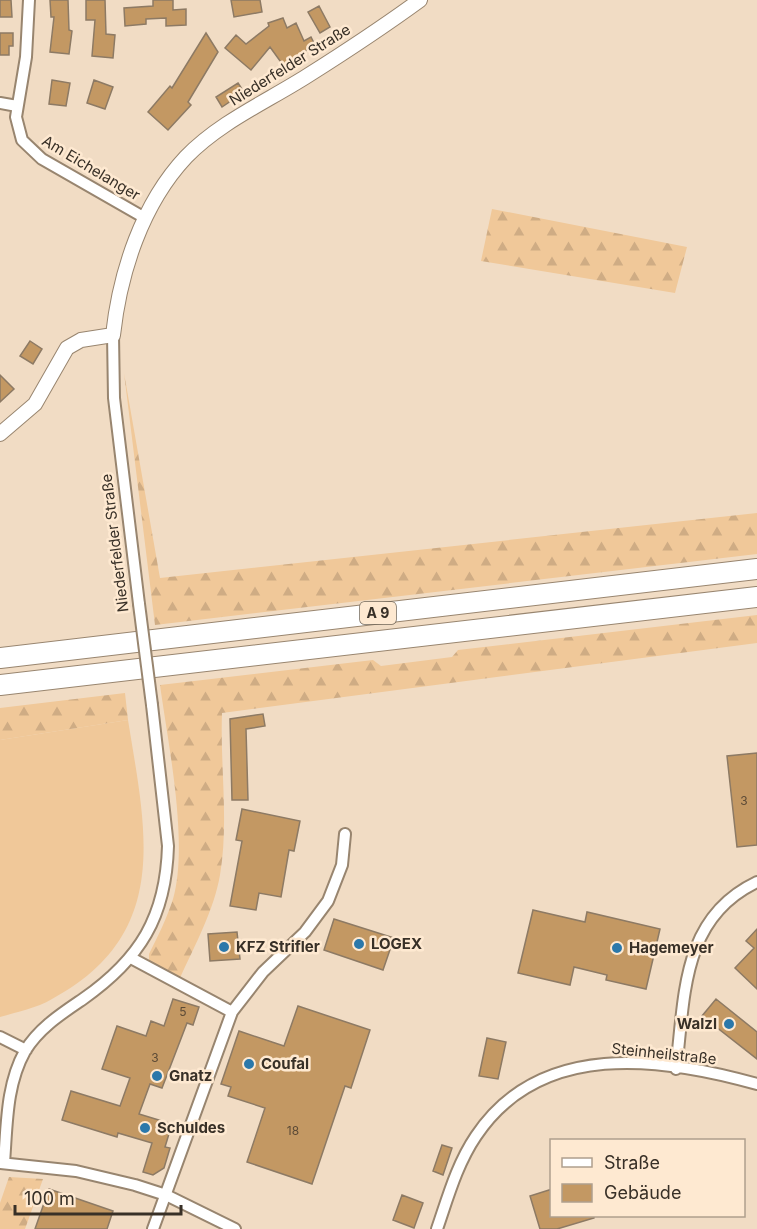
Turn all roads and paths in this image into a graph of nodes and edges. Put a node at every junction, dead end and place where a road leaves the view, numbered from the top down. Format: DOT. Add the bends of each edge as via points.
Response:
graph roads {
  1 [pos="29,0"];
  2 [pos="420,0"];
  3 [pos="0,104"];
  4 [pos="17,106"];
  5 [pos="145,218"];
  6 [pos="114,335"];
  7 [pos="0,434"];
  8 [pos="757,569"];
  9 [pos="757,597"];
  10 [pos="0,658"];
  11 [pos="0,685"];
  12 [pos="345,834"];
  13 [pos="757,882"];
  14 [pos="131,958"];
  15 [pos="232,1012"];
  16 [pos="0,1038"];
  17 [pos="26,1050"];
  18 [pos="676,1068"];
  19 [pos="757,1084"];
  20 [pos="2,1163"];
  21 [pos="165,1195"];
  22 [pos="153,1229"];
  23 [pos="235,1229"];
  24 [pos="436,1229"];
  1 -- 4 [label="street, Am Eichelanger" via="26,57"];
  2 -- 5 [label="street, Niederfelder Straße" via="202,142 170,176"];
  3 -- 4 [label="street"];
  4 -- 5 [label="street, Am Eichelanger" via="19,133 33,153"];
  5 -- 6 [label="street, Niederfelder Straße" via="121,287"];
  6 -- 7 [label="street" via="81,340 67,348 35,404"];
  6 -- 14 [label="street, Niederfelder Straße, bridge" via="114,398 168,846 154,920"];
  8 -- 10 [label="highway, A 9"];
  9 -- 11 [label="highway, A 9"];
  12 -- 15 [label="street" via="342,866 328,901"];
  13 -- 18 [label="street" via="725,902 700,936 687,978"];
  14 -- 15 [label="street"];
  14 -- 17 [label="street, Niederfelder Straße" via="49,1023"];
  15 -- 21 [label="street"];
  16 -- 17 [label="street"];
  17 -- 20 [label="street, Niederfelder Straße" via="10,1091"];
  18 -- 19 [label="street, Steinheilstraße"];
  18 -- 24 [label="street, Steinheilstraße" via="628,1063 583,1065 552,1075 509,1099 465,1154"];
  20 -- 21 [label="street" via="76,1171"];
  21 -- 22 [label="street"];
  21 -- 23 [label="street"];
}
